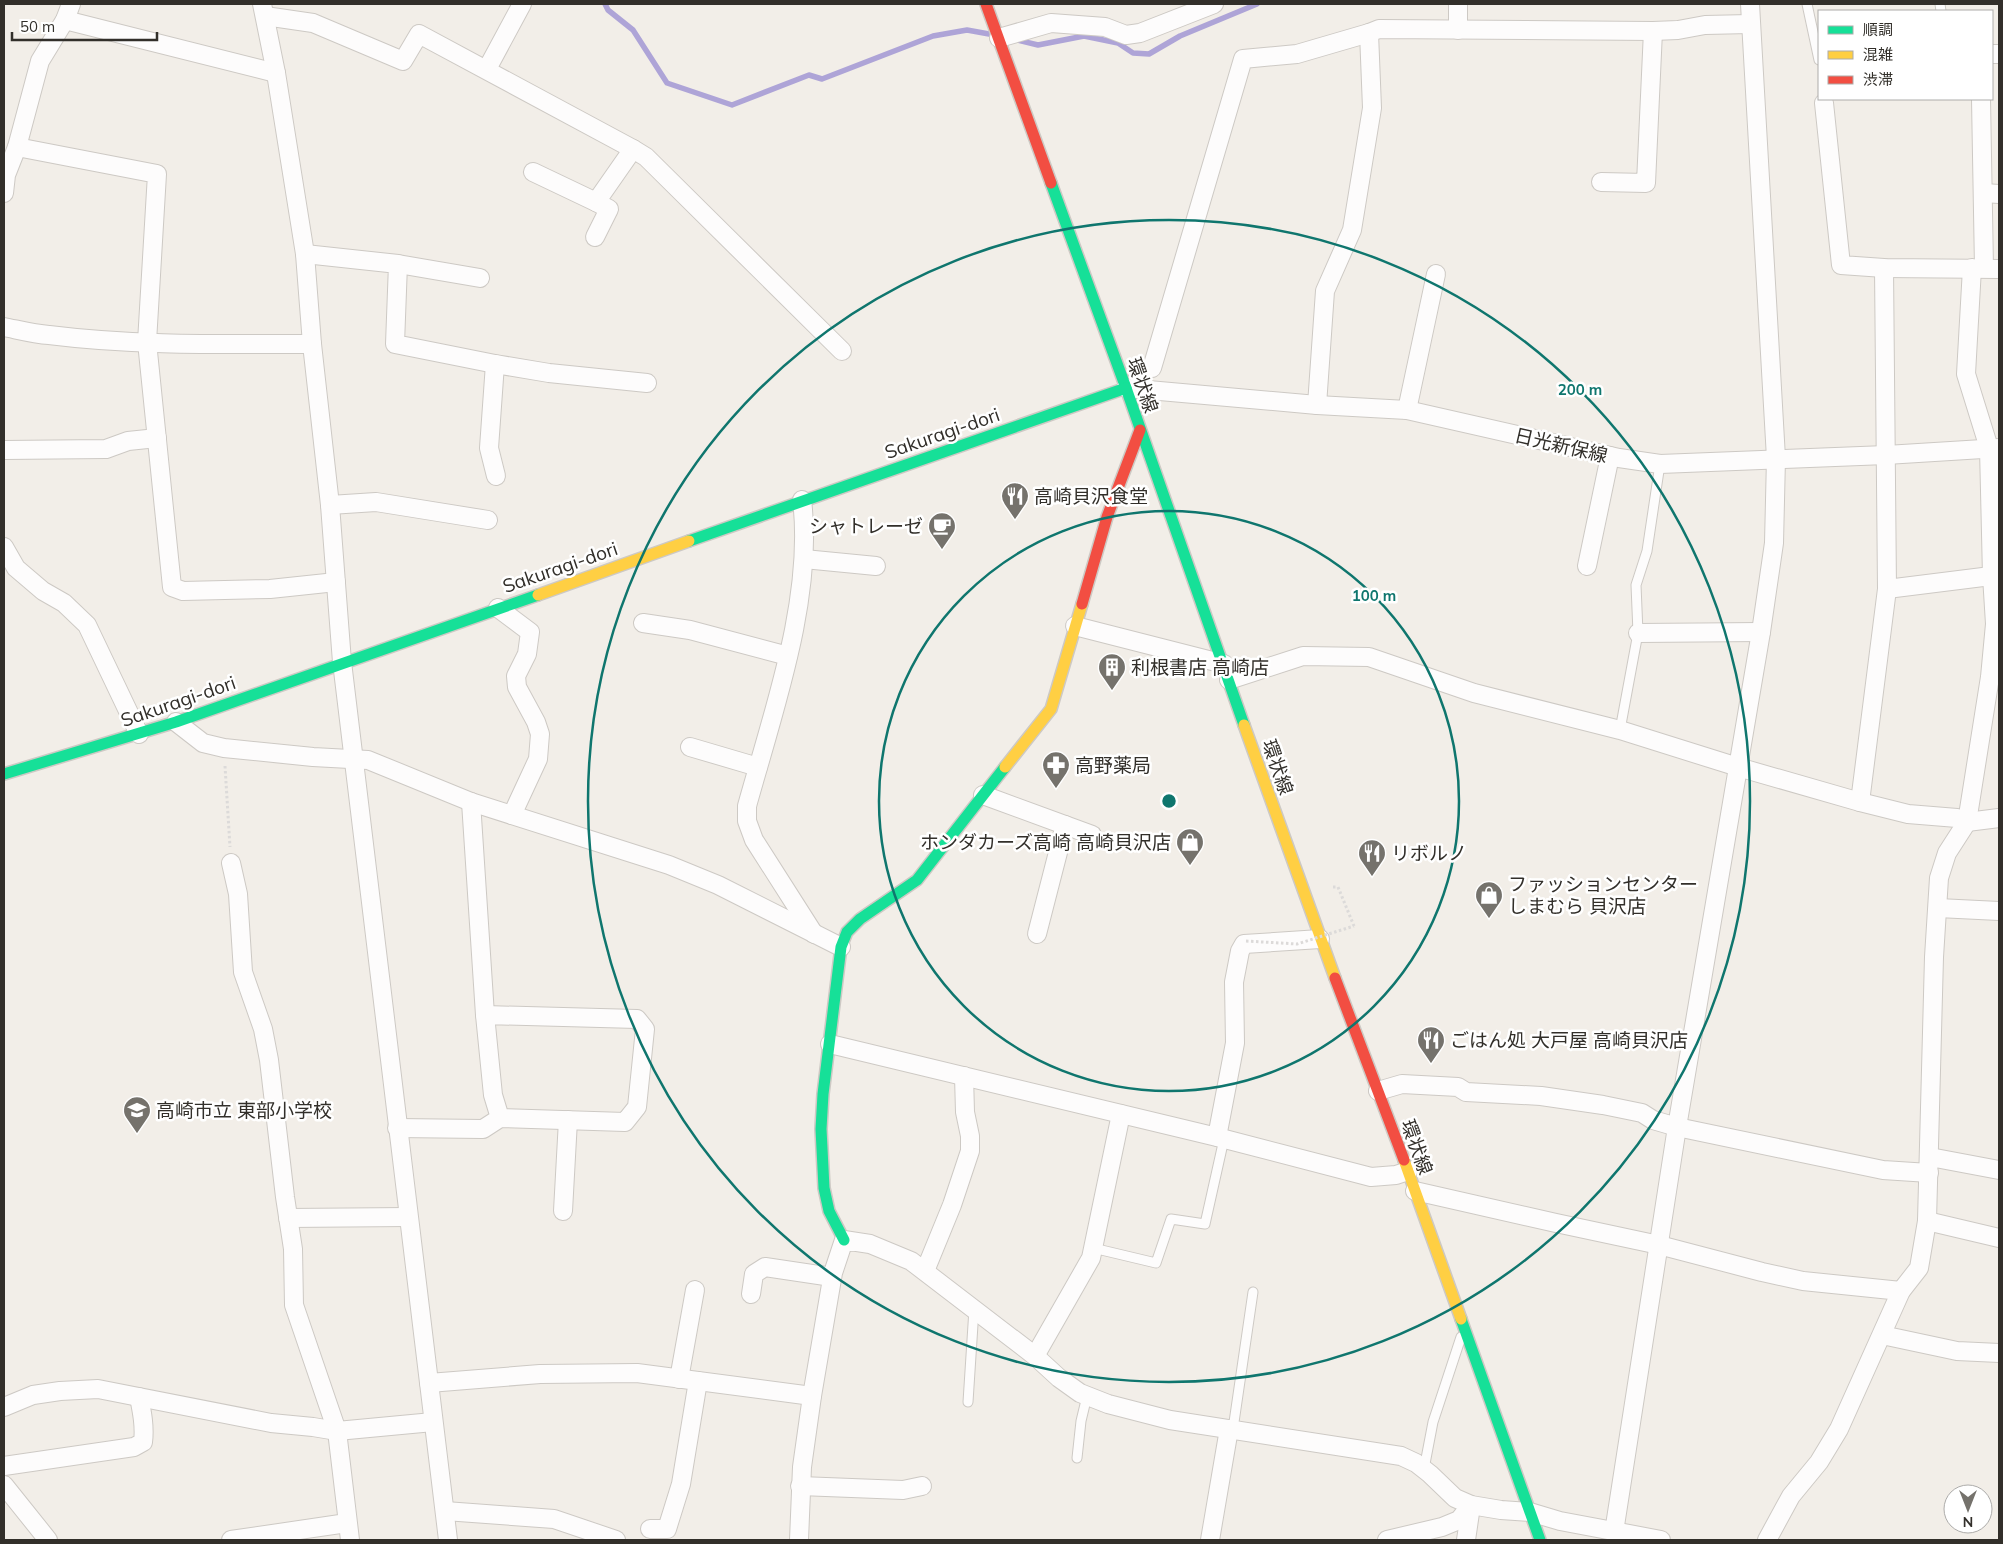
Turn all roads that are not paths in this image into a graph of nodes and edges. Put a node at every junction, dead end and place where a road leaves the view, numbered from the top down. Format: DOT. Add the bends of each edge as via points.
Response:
graph roads {
  1 [pos="522,4"];
  2 [pos="986,4"];
  3 [pos="1214,4"];
  4 [pos="1458,4"];
  5 [pos="1750,4"];
  6 [pos="1807,4"];
  7 [pos="264,10"];
  8 [pos="68,12"];
  9 [pos="1750,24"];
  10 [pos="1458,30"];
  11 [pos="1653,32"];
  12 [pos="1369,33"];
  13 [pos="999,38"];
  14 [pos="1818,55"];
  15 [pos="487,69"];
  16 [pos="276,73"];
  17 [pos="1981,100"];
  18 [pos="1824,101"];
  19 [pos="17,147"];
  20 [pos="633,149"];
  21 [pos="533,172"];
  22 [pos="5,175"];
  23 [pos="1601,182"];
  24 [pos="4,193"];
  25 [pos="1992,193"];
  26 [pos="596,202"];
  27 [pos="595,237"];
  28 [pos="305,254"];
  29 [pos="398,264"];
  30 [pos="1884,268"];
  31 [pos="1985,268"];
  32 [pos="1436,274"];
  33 [pos="480,278"];
  34 [pos="4,327"];
  35 [pos="147,342"];
  36 [pos="312,344"];
  37 [pos="842,351"];
  38 [pos="495,364"];
  39 [pos="1152,368"];
  40 [pos="647,383"];
  41 [pos="1126,388"];
  42 [pos="1317,405"];
  43 [pos="1408,410"];
  44 [pos="1140,430"];
  45 [pos="157,438"];
  46 [pos="1994,448"];
  47 [pos="4,450"];
  48 [pos="1886,455"];
  49 [pos="1610,456"];
  50 [pos="1776,458"];
  51 [pos="1660,464"];
  52 [pos="496,476"];
  53 [pos="802,500"];
  54 [pos="330,505"];
  55 [pos="488,520"];
  56 [pos="4,547"];
  57 [pos="804,559"];
  58 [pos="876,566"];
  59 [pos="1587,566"];
  60 [pos="1996,575"];
  61 [pos="336,582"];
  62 [pos="1887,589"];
  63 [pos="498,608"];
  64 [pos="643,623"];
  65 [pos="1075,626"];
  66 [pos="1761,632"];
  67 [pos="1638,633"];
  68 [pos="788,656"];
  69 [pos="342,662"];
  70 [pos="1226,672"];
  71 [pos="176,722"];
  72 [pos="1620,730"];
  73 [pos="138,734"];
  74 [pos="690,747"];
  75 [pos="353,759"];
  76 [pos="758,767"];
  77 [pos="1738,767"];
  78 [pos="4,774"];
  79 [pos="983,795"];
  80 [pos="470,802"];
  81 [pos="1860,802"];
  82 [pos="512,815"];
  83 [pos="1999,818"];
  84 [pos="1967,822"];
  85 [pos="1065,825"];
  86 [pos="1092,835"];
  87 [pos="231,863"];
  88 [pos="1938,908"];
  89 [pos="1999,910"];
  90 [pos="814,934"];
  91 [pos="1037,934"];
  92 [pos="1320,940"];
  93 [pos="841,947"];
  94 [pos="485,1015"];
  95 [pos="830,1044"];
  96 [pos="964,1076"];
  97 [pos="1378,1091"];
  98 [pos="1121,1114"];
  99 [pos="500,1118"];
  100 [pos="568,1120"];
  101 [pos="1677,1127"];
  102 [pos="397,1128"];
  103 [pos="1220,1138"];
  104 [pos="1930,1165"];
  105 [pos="1999,1170"];
  106 [pos="1408,1171"];
  107 [pos="1415,1191"];
  108 [pos="562,1211"];
  109 [pos="408,1217"];
  110 [pos="288,1218"];
  111 [pos="1928,1220"];
  112 [pos="1999,1238"];
  113 [pos="844,1240"];
  114 [pos="1659,1245"];
  115 [pos="1093,1248"];
  116 [pos="925,1271"];
  117 [pos="832,1277"];
  118 [pos="694,1290"];
  119 [pos="1253,1292"];
  120 [pos="1901,1292"];
  121 [pos="751,1294"];
  122 [pos="974,1309"];
  123 [pos="1464,1328"];
  124 [pos="1882,1335"];
  125 [pos="1999,1353"];
  126 [pos="1035,1356"];
  127 [pos="679,1379"];
  128 [pos="698,1381"];
  129 [pos="429,1383"];
  130 [pos="812,1396"];
  131 [pos="1087,1396"];
  132 [pos="139,1397"];
  133 [pos="968,1402"];
  134 [pos="4,1407"];
  135 [pos="434,1422"];
  136 [pos="1231,1429"];
  137 [pos="337,1431"];
  138 [pos="1077,1458"];
  139 [pos="4,1466"];
  140 [pos="1424,1469"];
  141 [pos="4,1485"];
  142 [pos="800,1486"];
  143 [pos="922,1486"];
  144 [pos="1471,1506"];
  145 [pos="445,1511"];
  146 [pos="1530,1512"];
  147 [pos="347,1523"];
  148 [pos="650,1529"];
  149 [pos="1614,1532"];
  150 [pos="1215,1539"];
  151 [pos="48,1540"];
  152 [pos="231,1540"];
  153 [pos="350,1540"];
  154 [pos="448,1540"];
  155 [pos="616,1540"];
  156 [pos="800,1540"];
  157 [pos="1387,1540"];
  158 [pos="1466,1540"];
  159 [pos="1540,1540"];
  160 [pos="1661,1540"];
  161 [pos="1767,1540"];
  1 -- 15 [label="street"];
  2 -- 13 [label="street, 環状線"];
  3 -- 13 [label="street" via="1140,33 1126,35 1106,27 1051,23"];
  4 -- 10 [label="street"];
  5 -- 9 [label="street"];
  6 -- 14 [label="lane"];
  7 -- 15 [label="street" via="313,23 403,61 419,34"];
  7 -- 16 [label="street"];
  8 -- 16 [label="street"];
  8 -- 19 [label="street" via="40,61"];
  9 -- 11 [label="street" via="1705,25"];
  9 -- 50 [label="street"];
  10 -- 11 [label="street"];
  10 -- 12 [label="street" via="1379,29"];
  11 -- 23 [label="street" via="1646,183"];
  12 -- 39 [label="street" via="1297,54 1243,59"];
  12 -- 42 [label="street" via="1372,108 1355,216 1324,291"];
  13 -- 41 [label="street, 環状線"];
  15 -- 20 [label="street"];
  16 -- 28 [label="street"];
  17 -- 25 [label="street"];
  18 -- 30 [label="street" via="1841,265"];
  19 -- 22 [label="street"];
  19 -- 35 [label="street" via="157,174"];
  20 -- 26 [label="street"];
  20 -- 37 [label="street" via="646,157"];
  21 -- 26 [label="street"];
  22 -- 24 [label="street"];
  25 -- 31 [label="street"];
  26 -- 27 [label="street" via="609,209"];
  28 -- 29 [label="street"];
  28 -- 36 [label="street"];
  29 -- 33 [label="street"];
  29 -- 38 [label="street" via="395,344"];
  30 -- 31 [label="street"];
  30 -- 48 [label="street"];
  31 -- 46 [label="street" via="1966,374"];
  32 -- 43 [label="street"];
  34 -- 35 [label="street" via="48,335"];
  35 -- 36 [label="street"];
  35 -- 45 [label="street"];
  36 -- 54 [label="street"];
  38 -- 40 [label="street"];
  38 -- 52 [label="street" via="489,448"];
  41 -- 42 [label="street, 日光新保線"];
  41 -- 44 [label="street, 環状線"];
  41 -- 53 [label="street, Sakuragi-dori"];
  42 -- 43 [label="street, 日光新保線"];
  43 -- 49 [label="street, 日光新保線"];
  44 -- 65 [label="street" via="1107,517"];
  44 -- 70 [label="street, 環状線"];
  45 -- 47 [label="street" via="128,441 106,449"];
  45 -- 61 [label="street" via="172,586 183,591 261,590"];
  46 -- 48 [label="street, 日光新保線"];
  46 -- 60 [label="street"];
  48 -- 50 [label="street, 日光新保線"];
  48 -- 62 [label="street"];
  49 -- 51 [label="street, 日光新保線"];
  49 -- 59 [label="street"];
  50 -- 51 [label="street, 日光新保線"];
  50 -- 66 [label="street" via="1774,543"];
  51 -- 67 [label="lane" via="1647,551 1636,585"];
  53 -- 57 [label="street"];
  53 -- 63 [label="street, Sakuragi-dori"];
  54 -- 55 [label="street" via="376,502"];
  54 -- 61 [label="street"];
  56 -- 73 [label="street" via="16,568 43,591 64,603 87,625"];
  57 -- 58 [label="street"];
  57 -- 68 [label="street"];
  60 -- 62 [label="street"];
  60 -- 84 [label="street" via="1990,677"];
  61 -- 69 [label="street"];
  62 -- 81 [label="street"];
  63 -- 69 [label="street, Sakuragi-dori"];
  63 -- 82 [label="street" via="530,632 527,654 516,676 517,687 540,734 538,759"];
  64 -- 68 [label="street" via="690,630"];
  65 -- 70 [label="street"];
  65 -- 79 [label="street" via="1051,709"];
  66 -- 67 [label="street"];
  66 -- 77 [label="street"];
  67 -- 72 [label="lane"];
  68 -- 76 [label="street"];
  69 -- 71 [label="street, Sakuragi-dori"];
  69 -- 75 [label="street"];
  70 -- 72 [label="street" via="1303,656 1369,657 1474,693"];
  70 -- 92 [label="street, 環状線"];
  71 -- 73 [label="street, Sakuragi-dori"];
  71 -- 75 [label="street" via="203,744"];
  72 -- 77 [label="street"];
  73 -- 78 [label="street, Sakuragi-dori"];
  74 -- 76 [label="street"];
  75 -- 80 [label="street" via="368,760"];
  75 -- 102 [label="street"];
  76 -- 90 [label="street" via="747,806 747,820 754,840"];
  77 -- 81 [label="street"];
  77 -- 101 [label="street"];
  79 -- 85 [label="street"];
  79 -- 93 [label="street" via="917,880 857,922 847,931"];
  80 -- 82 [label="street"];
  80 -- 94 [label="street"];
  81 -- 84 [label="street" via="1908,814 1957,818"];
  82 -- 90 [label="street" via="669,865 718,885"];
  83 -- 84 [label="street"];
  84 -- 88 [label="street" via="1947,853 1940,878"];
  85 -- 86 [label="street"];
  85 -- 91 [label="street"];
  87 -- 110 [label="street" via="238,894 243,972 263,1029 269,1060"];
  88 -- 89 [label="street"];
  88 -- 104 [label="street" via="1934,956"];
  90 -- 93 [label="street"];
  92 -- 97 [label="street, 環状線"];
  92 -- 103 [label="street" via="1244,944 1240,951 1234,982 1235,1043"];
  93 -- 95 [label="street"];
  94 -- 99 [label="street" via="493,1095"];
  94 -- 100 [label="street" via="637,1019 645,1029 637,1107 625,1122"];
  95 -- 96 [label="street"];
  95 -- 113 [label="street" via="822,1111 822,1162 829,1210"];
  96 -- 98 [label="street"];
  96 -- 116 [label="street" via="970,1151"];
  97 -- 101 [label="street" via="1402,1084 1541,1096 1642,1113"];
  97 -- 106 [label="street, 環状線"];
  98 -- 103 [label="street"];
  98 -- 115 [label="street"];
  99 -- 100 [label="street"];
  99 -- 102 [label="street" via="483,1129"];
  100 -- 108 [label="street"];
  101 -- 104 [label="street" via="1883,1170"];
  101 -- 114 [label="street"];
  102 -- 109 [label="street"];
  103 -- 106 [label="street" via="1372,1177"];
  103 -- 115 [label="lane" via="1205,1224 1171,1219 1156,1263"];
  104 -- 105 [label="street"];
  104 -- 111 [label="street"];
  106 -- 107 [label="street, 環状線"];
  107 -- 114 [label="street"];
  107 -- 123 [label="street, 環状線"];
  109 -- 110 [label="street"];
  109 -- 129 [label="street"];
  110 -- 137 [label="street" via="294,1249 294,1305"];
  111 -- 112 [label="street"];
  111 -- 120 [label="street" via="1919,1268"];
  113 -- 116 [label="street" via="870,1244 911,1261"];
  113 -- 117 [label="street"];
  114 -- 120 [label="street" via="1803,1281"];
  114 -- 149 [label="street"];
  115 -- 126 [label="street" via="1081,1278"];
  116 -- 122 [label="street"];
  117 -- 121 [label="street" via="765,1267 754,1274"];
  117 -- 130 [label="street"];
  118 -- 127 [label="street"];
  119 -- 136 [label="lane"];
  120 -- 124 [label="street"];
  122 -- 126 [label="street"];
  122 -- 133 [label="lane"];
  123 -- 140 [label="lane" via="1433,1422"];
  123 -- 146 [label="street, 環状線"];
  124 -- 125 [label="street" via="1957,1351"];
  124 -- 161 [label="street" via="1830,1446 1790,1496"];
  126 -- 131 [label="street" via="1058,1378"];
  127 -- 128 [label="street"];
  127 -- 129 [label="street" via="637,1373 588,1372"];
  128 -- 130 [label="street"];
  128 -- 148 [label="street" via="681,1484 667,1529"];
  129 -- 135 [label="street"];
  130 -- 142 [label="street"];
  131 -- 136 [label="street" via="1132,1412"];
  131 -- 138 [label="lane"];
  132 -- 134 [label="street" via="98,1389 79,1389 33,1395"];
  132 -- 137 [label="street" via="271,1423"];
  132 -- 139 [label="street" via="144,1436 143,1442 134,1447"];
  135 -- 137 [label="street"];
  135 -- 145 [label="street"];
  136 -- 140 [label="street" via="1401,1456"];
  136 -- 150 [label="street"];
  137 -- 147 [label="street"];
  140 -- 144 [label="street" via="1455,1498"];
  141 -- 151 [label="street"];
  142 -- 143 [label="street" via="903,1490"];
  142 -- 156 [label="street"];
  144 -- 146 [label="street"];
  144 -- 157 [label="street" via="1459,1520 1442,1527"];
  144 -- 158 [label="street"];
  145 -- 154 [label="street"];
  145 -- 155 [label="street" via="554,1519"];
  146 -- 149 [label="street"];
  146 -- 159 [label="street, 環状線"];
  147 -- 152 [label="street"];
  147 -- 153 [label="street"];
  149 -- 160 [label="street"];
}
